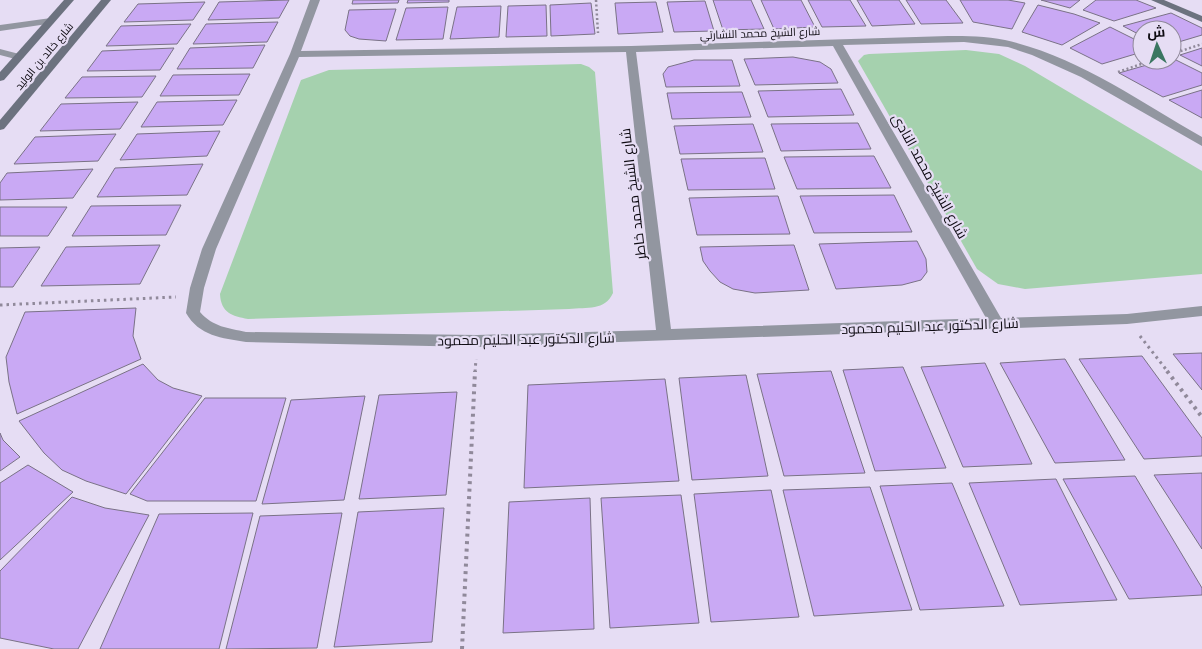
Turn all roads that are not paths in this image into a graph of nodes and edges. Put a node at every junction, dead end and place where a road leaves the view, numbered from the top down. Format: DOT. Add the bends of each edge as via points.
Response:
graph roads {
  1 [pos="69,0"];
  2 [pos="106,0"];
  3 [pos="315,0"];
  4 [pos="1156,0"];
  5 [pos="1202,19"];
  6 [pos="50,21"];
  7 [pos="0,28"];
  8 [pos="837,43"];
  9 [pos="631,49"];
  10 [pos="0,52"];
  11 [pos="295,54"];
  12 [pos="19,57"];
  13 [pos="0,78"];
  14 [pos="0,127"];
  15 [pos="1202,142"];
  16 [pos="1202,311"];
  17 [pos="996,323"];
  18 [pos="664,335"];
  1 -- 6 [label="street, شارع خالد بن الوليد"];
  2 -- 14 [label="street, شارع خالد بن الوليد"];
  3 -- 11 [label="street, شارع الدكتور عبد الحليم محمود"];
  4 -- 5 [label="street"];
  6 -- 7 [label="street"];
  6 -- 12 [label="street, شارع خالد بن الوليد"];
  8 -- 9 [label="street, شارع الشيخ محمد النشارتي"];
  8 -- 15 [label="street, شارع الشيخ محمد النشارتي" via="948,39 989,41 1032,50 1094,80"];
  8 -- 17 [label="street, شارع الشيخ محمد النادى"];
  9 -- 11 [label="street, شارع الشيخ محمد النشارتي"];
  9 -- 18 [label="street, شارع الشيخ محمد خاطر"];
  10 -- 12 [label="street"];
  11 -- 18 [label="street, شارع الدكتور عبد الحليم محمود" via="210,249 194,296 193,313 202,324 217,332 246,338 477,341"];
  12 -- 13 [label="street, شارع خالد بن الوليد"];
  16 -- 17 [label="street, شارع الدكتور عبد الحليم محمود" via="1127,320"];
  17 -- 18 [label="street, شارع الدكتور عبد الحليم محمود"];
}
